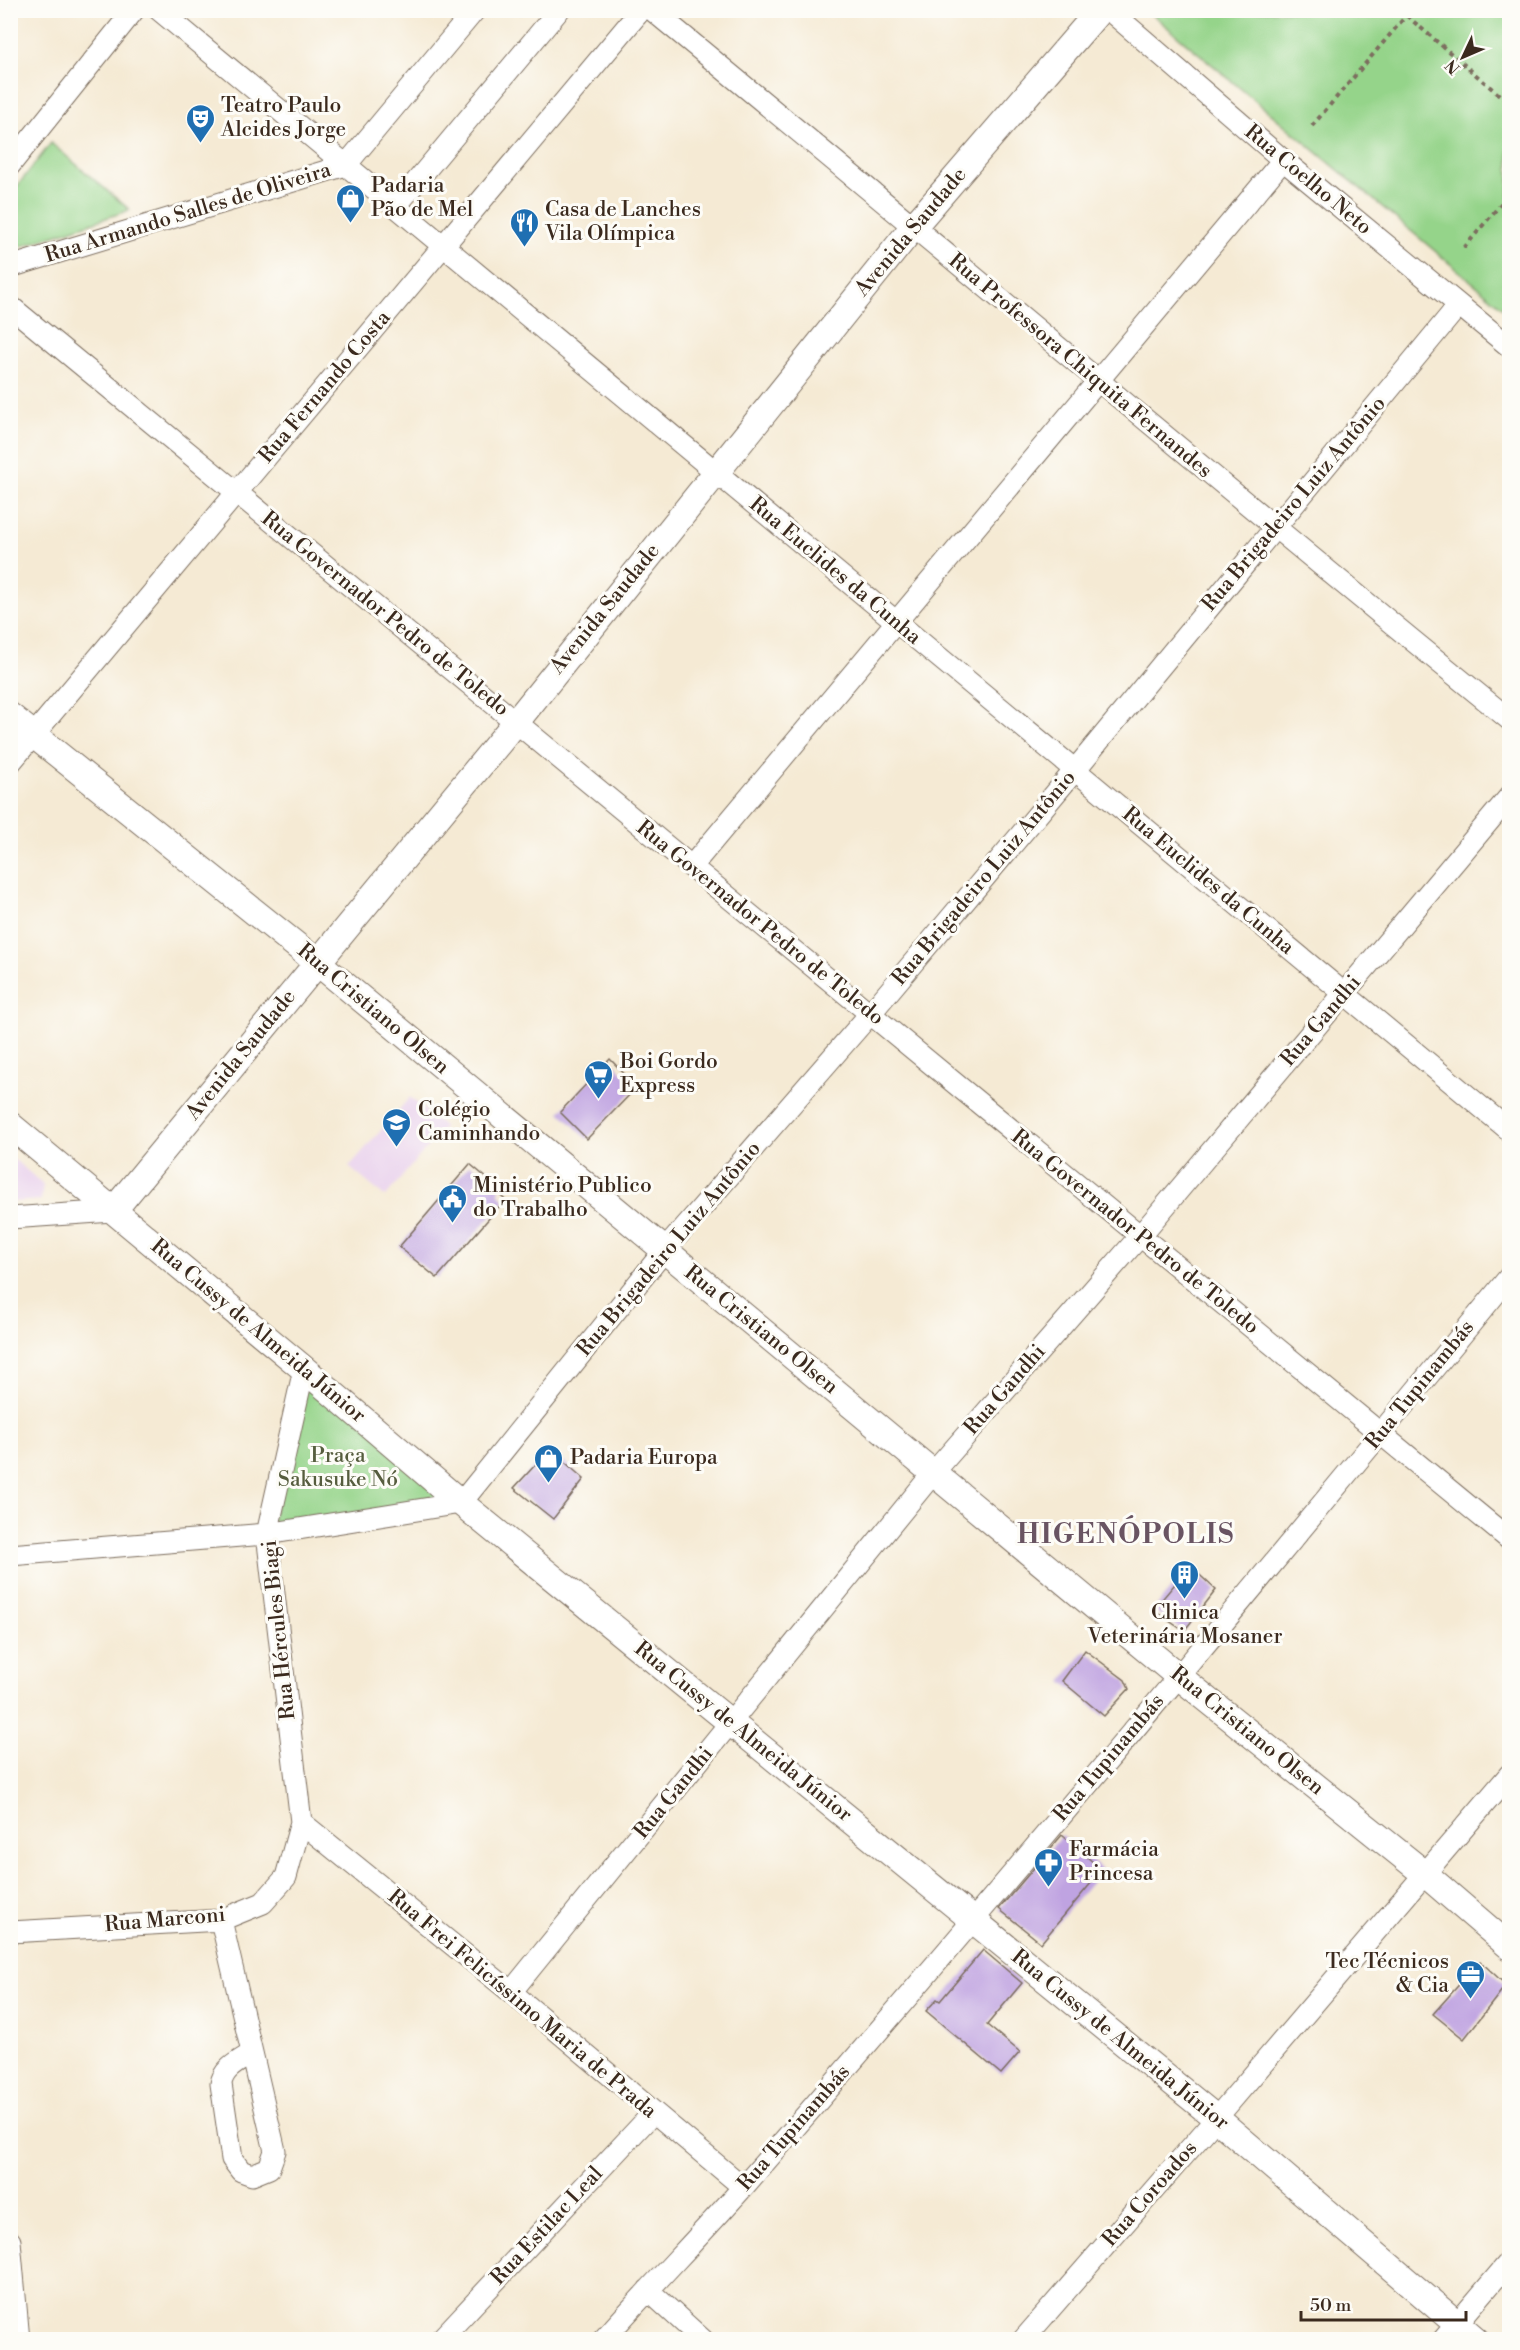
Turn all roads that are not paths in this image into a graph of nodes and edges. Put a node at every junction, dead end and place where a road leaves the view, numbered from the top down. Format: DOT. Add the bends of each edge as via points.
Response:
graph roads {
  1 [pos="134,10"];
  2 [pos="159,10"];
  3 [pos="475,10"];
  4 [pos="560,10"];
  5 [pos="641,10"];
  6 [pos="652,10"];
  7 [pos="1100,10"];
  8 [pos="1109,10"];
  9 [pos="1283,160"];
  10 [pos="10,165"];
  11 [pos="346,165"];
  12 [pos="396,206"];
  13 [pos="914,226"];
  14 [pos="443,245"];
  15 [pos="10,267"];
  16 [pos="10,306"];
  17 [pos="1458,306"];
  18 [pos="1509,347"];
  19 [pos="1098,382"];
  20 [pos="715,471"];
  21 [pos="238,493"];
  22 [pos="1274,529"];
  23 [pos="897,622"];
  24 [pos="10,716"];
  25 [pos="1509,720"];
  26 [pos="516,722"];
  27 [pos="34,735"];
  28 [pos="10,764"];
  29 [pos="1075,770"];
  30 [pos="1509,796"];
  31 [pos="691,867"];
  32 [pos="317,962"];
  33 [pos="1344,994"];
  34 [pos="870,1014"];
  35 [pos="10,1125"];
  36 [pos="1509,1131"];
  37 [pos="113,1211"];
  38 [pos="10,1218"];
  39 [pos="1140,1236"];
  40 [pos="664,1251"];
  41 [pos="1509,1276"];
  42 [pos="304,1369"];
  43 [pos="1380,1434"];
  44 [pos="934,1472"];
  45 [pos="461,1503"];
  46 [pos="267,1534"];
  47 [pos="1509,1540"];
  48 [pos="10,1555"];
  49 [pos="1177,1676"];
  50 [pos="732,1723"];
  51 [pos="1509,1774"];
  52 [pos="301,1822"];
  53 [pos="1425,1874"];
  54 [pos="973,1919"];
  55 [pos="221,1920"];
  56 [pos="10,1932"];
  57 [pos="1509,1947"];
  58 [pos="511,1992"];
  59 [pos="252,2053"];
  60 [pos="653,2113"];
  61 [pos="1216,2118"];
  62 [pos="743,2187"];
  63 [pos="10,2241"];
  64 [pos="1509,2261"];
  65 [pos="648,2290"];
  66 [pos="1459,2334"];
  67 [pos="19,2340"];
  68 [pos="440,2340"];
  69 [pos="603,2340"];
  70 [pos="703,2340"];
  71 [pos="1023,2340"];
  1 -- 10 [label="street"];
  2 -- 11 [label="street, Rua Euclides da Cunha"];
  3 -- 11 [label="street, Rua Armando Salles de Oliveira"];
  4 -- 12 [label="street"];
  5 -- 14 [label="street, Rua Fernando Costa"];
  6 -- 13 [label="street, Rua Professora Chiquita Fernandes"];
  7 -- 13 [label="street, Avenida Saudade"];
  8 -- 9 [label="street, Rua Coelho Neto"];
  9 -- 17 [label="street, Rua Coelho Neto"];
  9 -- 19 [label="street"];
  11 -- 12 [label="street, Rua Euclides da Cunha"];
  11 -- 15 [label="street, Rua Armando Salles de Oliveira"];
  12 -- 14 [label="street, Rua Euclides da Cunha"];
  13 -- 19 [label="street, Rua Professora Chiquita Fernandes"];
  13 -- 20 [label="street, Avenida Saudade"];
  14 -- 20 [label="street, Rua Euclides da Cunha"];
  14 -- 21 [label="street, Rua Fernando Costa"];
  16 -- 21 [label="street, Rua Governador Pedro de Toledo"];
  17 -- 18 [label="street, Rua Coelho Neto"];
  17 -- 22 [label="street, Rua Brigadeiro Luiz Antônio"];
  19 -- 22 [label="street, Rua Professora Chiquita Fernandes"];
  19 -- 23 [label="street"];
  20 -- 23 [label="street, Rua Euclides da Cunha"];
  20 -- 26 [label="street, Avenida Saudade"];
  21 -- 26 [label="street, Rua Governador Pedro de Toledo"];
  21 -- 27 [label="street, Rua Fernando Costa"];
  22 -- 25 [label="street, Rua Professora Chiquita Fernandes"];
  22 -- 29 [label="street, Rua Brigadeiro Luiz Antônio"];
  23 -- 29 [label="street, Rua Euclides da Cunha"];
  23 -- 31 [label="street"];
  24 -- 27 [label="street, Rua Cristiano Olsen"];
  26 -- 31 [label="street, Rua Governador Pedro de Toledo"];
  26 -- 32 [label="street, Avenida Saudade"];
  27 -- 28 [label="street, Rua Fernando Costa"];
  27 -- 32 [label="street, Rua Cristiano Olsen"];
  29 -- 33 [label="street, Rua Euclides da Cunha"];
  29 -- 34 [label="street, Rua Brigadeiro Luiz Antônio"];
  30 -- 33 [label="street, Rua Gandhi"];
  31 -- 34 [label="street, Rua Governador Pedro de Toledo"];
  32 -- 37 [label="street, Avenida Saudade"];
  32 -- 40 [label="street, Rua Cristiano Olsen"];
  33 -- 36 [label="street, Rua Euclides da Cunha"];
  33 -- 39 [label="street, Rua Gandhi"];
  34 -- 39 [label="street, Rua Governador Pedro de Toledo"];
  34 -- 40 [label="street, Rua Brigadeiro Luiz Antônio"];
  35 -- 37 [label="street, Rua Cussy de Almeida Júnior"];
  37 -- 38 [label="street"];
  37 -- 42 [label="street, Rua Cussy de Almeida Júnior"];
  39 -- 43 [label="street, Rua Governador Pedro de Toledo"];
  39 -- 44 [label="street, Rua Gandhi"];
  40 -- 44 [label="street, Rua Cristiano Olsen"];
  40 -- 45 [label="street, Rua Brigadeiro Luiz Antônio"];
  41 -- 43 [label="street, Rua Tupinambás"];
  42 -- 45 [label="street, Rua Cussy de Almeida Júnior"];
  42 -- 46 [label="street, Rua Hércules Biagi"];
  43 -- 47 [label="street, Rua Governador Pedro de Toledo"];
  43 -- 49 [label="street, Rua Tupinambás"];
  44 -- 49 [label="street, Rua Cristiano Olsen"];
  44 -- 50 [label="street, Rua Gandhi"];
  45 -- 46 [label="street"];
  45 -- 50 [label="street, Rua Cussy de Almeida Júnior"];
  46 -- 48 [label="street"];
  46 -- 52 [label="street, Rua Hércules Biagi"];
  49 -- 53 [label="street, Rua Cristiano Olsen"];
  49 -- 54 [label="street, Rua Tupinambás"];
  50 -- 54 [label="street, Rua Cussy de Almeida Júnior"];
  50 -- 58 [label="street, Rua Gandhi"];
  51 -- 53 [label="street, Rua Coroados"];
  52 -- 55 [label="street, Rua Marconi" via="286,1876 263,1903"];
  52 -- 58 [label="street, Rua Frei Felicíssimo Maria de Prada"];
  53 -- 57 [label="street, Rua Cristiano Olsen"];
  53 -- 61 [label="street, Rua Coroados"];
  54 -- 61 [label="street, Rua Cussy de Almeida Júnior"];
  54 -- 62 [label="street, Rua Tupinambás"];
  55 -- 56 [label="street, Rua Marconi"];
  55 -- 59 [label="street"];
  58 -- 60 [label="street, Rua Frei Felicíssimo Maria de Prada"];
  59 -- 59 [label="street" via="275,2151 269,2168 252,2175 241,2171 232,2159 221,2084 226,2071"];
  60 -- 62 [label="street, Rua Frei Felicíssimo Maria de Prada"];
  60 -- 68 [label="street, Rua Estilac Leal"];
  61 -- 66 [label="street, Rua Cussy de Almeida Júnior"];
  61 -- 71 [label="street, Rua Coroados"];
  62 -- 65 [label="street, Rua Tupinambás"];
  63 -- 67 [label="street"];
  64 -- 66 [label="street"];
  65 -- 69 [label="street, Rua Tupinambás"];
  65 -- 70 [label="street"];
}
